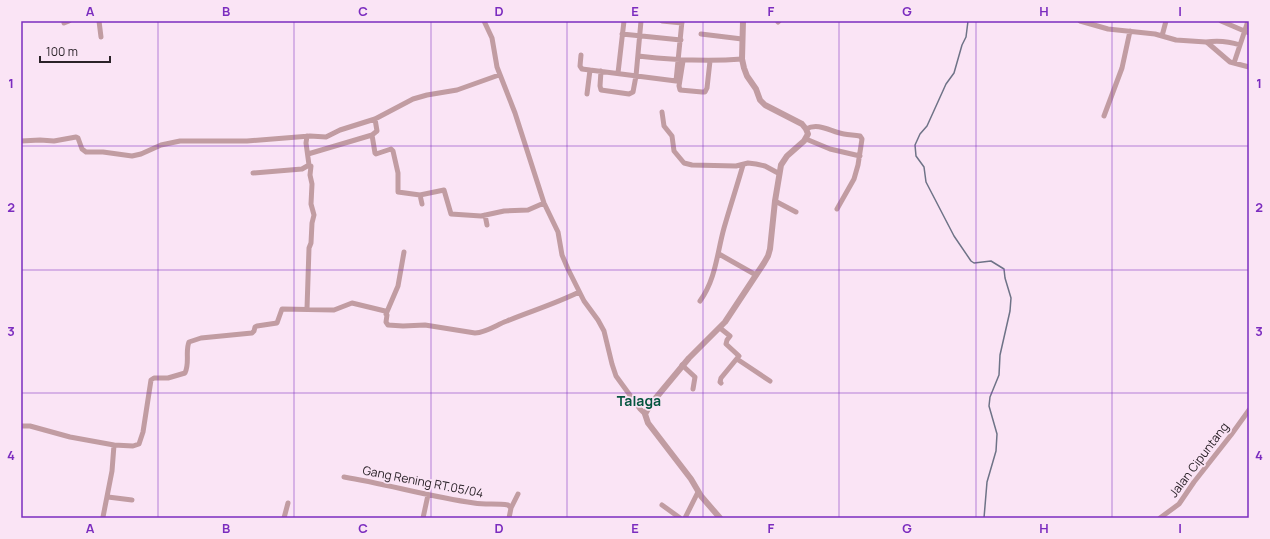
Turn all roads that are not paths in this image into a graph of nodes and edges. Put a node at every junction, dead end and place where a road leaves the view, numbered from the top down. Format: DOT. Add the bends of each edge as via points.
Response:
graph roads {
  1 [pos="99,21"];
  2 [pos="484,21"];
  3 [pos="624,21"];
  4 [pos="641,21"];
  5 [pos="662,21"];
  6 [pos="743,21"];
  7 [pos="1080,21"];
  8 [pos="1166,21"];
  9 [pos="1221,21"];
  10 [pos="1248,21"];
  11 [pos="682,22"];
  12 [pos="1130,31"];
  13 [pos="1247,32"];
  14 [pos="622,34"];
  15 [pos="701,34"];
  16 [pos="639,36"];
  17 [pos="1162,36"];
  18 [pos="100,37"];
  19 [pos="742,39"];
  20 [pos="681,40"];
  21 [pos="1206,42"];
  22 [pos="1240,45"];
  23 [pos="581,55"];
  24 [pos="638,56"];
  25 [pos="742,59"];
  26 [pos="681,61"];
  27 [pos="710,61"];
  28 [pos="1234,64"];
  29 [pos="1249,67"];
  30 [pos="590,70"];
  31 [pos="601,72"];
  32 [pos="618,73"];
  33 [pos="499,75"];
  34 [pos="636,76"];
  35 [pos="678,81"];
  36 [pos="587,94"];
  37 [pos="662,112"];
  38 [pos="1104,116"];
  39 [pos="374,119"];
  40 [pos="806,129"];
  41 [pos="372,135"];
  42 [pos="307,136"];
  43 [pos="806,139"];
  44 [pos="21,141"];
  45 [pos="308,154"];
  46 [pos="860,156"];
  47 [pos="309,165"];
  48 [pos="743,165"];
  49 [pos="253,173"];
  50 [pos="778,173"];
  51 [pos="420,195"];
  52 [pos="774,201"];
  53 [pos="544,202"];
  54 [pos="422,204"];
  55 [pos="838,209"];
  56 [pos="796,212"];
  57 [pos="485,215"];
  58 [pos="487,225"];
  59 [pos="404,252"];
  60 [pos="718,254"];
  61 [pos="756,275"];
  62 [pos="579,292"];
  63 [pos="700,301"];
  64 [pos="307,309"];
  65 [pos="386,314"];
  66 [pos="720,328"];
  67 [pos="737,359"];
  68 [pos="682,365"];
  69 [pos="770,381"];
  70 [pos="721,383"];
  71 [pos="692,389"];
  72 [pos="1249,410"];
  73 [pos="645,414"];
  74 [pos="21,426"];
  75 [pos="114,445"];
  76 [pos="344,477"];
  77 [pos="698,492"];
  78 [pos="518,494"];
  79 [pos="428,495"];
  80 [pos="108,497"];
  81 [pos="132,500"];
  82 [pos="288,503"];
  83 [pos="662,505"];
  84 [pos="510,508"];
  85 [pos="104,517"];
  86 [pos="284,518"];
  87 [pos="423,518"];
  88 [pos="509,518"];
  89 [pos="680,518"];
  90 [pos="685,518"];
  91 [pos="720,518"];
  92 [pos="1160,518"];
  1 -- 18 [label="street"];
  2 -- 33 [label="street" via="492,38"];
  3 -- 14 [label="street"];
  4 -- 16 [label="street"];
  5 -- 11 [label="street"];
  6 -- 19 [label="street"];
  7 -- 12 [label="street" via="1108,29"];
  8 -- 17 [label="street"];
  9 -- 13 [label="street"];
  10 -- 13 [label="street"];
  11 -- 20 [label="street"];
  12 -- 17 [label="street"];
  12 -- 38 [label="street" via="1123,63"];
  13 -- 22 [label="street"];
  14 -- 16 [label="street"];
  14 -- 32 [label="street"];
  15 -- 19 [label="street"];
  16 -- 20 [label="street"];
  16 -- 24 [label="street"];
  17 -- 21 [label="street" via="1176,40"];
  19 -- 25 [label="street"];
  20 -- 26 [label="street"];
  21 -- 22 [label="street" via="1228,41"];
  21 -- 28 [label="street"];
  22 -- 28 [label="street"];
  23 -- 30 [label="street" via="580,66 582,69"];
  24 -- 26 [label="street"];
  24 -- 34 [label="street"];
  25 -- 27 [label="street"];
  25 -- 40 [label="street" via="745,72 763,104 799,122"];
  26 -- 27 [label="street"];
  26 -- 35 [label="street"];
  27 -- 35 [label="street" via="705,92 680,90"];
  28 -- 29 [label="street"];
  30 -- 31 [label="street"];
  30 -- 36 [label="street"];
  31 -- 32 [label="street"];
  31 -- 34 [label="street" via="600,86 603,91 632,94"];
  32 -- 34 [label="street"];
  33 -- 39 [label="street" via="457,90 414,99"];
  33 -- 53 [label="street" via="513,108"];
  34 -- 35 [label="street"];
  37 -- 48 [label="street" via="664,126 671,134 674,151 682,161 692,165"];
  39 -- 41 [label="street" via="377,131"];
  39 -- 42 [label="street" via="326,137"];
  40 -- 43 [label="street"];
  40 -- 46 [label="street" via="818,127 845,135 860,136"];
  41 -- 45 [label="street"];
  41 -- 51 [label="street" via="376,154 391,149 393,151 398,173 398,192"];
  42 -- 44 [label="street" via="247,141 180,141 132,156 86,152 76,137 54,141"];
  42 -- 45 [label="street"];
  43 -- 46 [label="street" via="830,149"];
  43 -- 50 [label="street" via="784,159"];
  45 -- 47 [label="street"];
  46 -- 55 [label="street" via="854,179"];
  47 -- 49 [label="street" via="302,169"];
  47 -- 64 [label="street" via="314,215 309,248"];
  48 -- 50 [label="street" via="765,166"];
  48 -- 60 [label="street"];
  50 -- 52 [label="street"];
  51 -- 54 [label="street"];
  51 -- 57 [label="street" via="444,190 451,214"];
  52 -- 56 [label="street"];
  52 -- 61 [label="street" via="769,252"];
  53 -- 57 [label="street" via="528,210"];
  53 -- 62 [label="street" via="556,227 564,258"];
  57 -- 58 [label="street"];
  59 -- 65 [label="street" via="398,286"];
  60 -- 61 [label="street"];
  60 -- 63 [label="street" via="710,284"];
  61 -- 66 [label="street"];
  62 -- 65 [label="street" via="479,333 425,325 388,325"];
  62 -- 73 [label="street" via="604,331 616,376"];
  64 -- 65 [label="street" via="334,310 352,303 381,310"];
  64 -- 75 [label="street" via="282,309 277,323 257,326 252,333 201,338 189,342 185,373 151,380 139,444"];
  66 -- 67 [label="street" via="729,335 726,344 739,354"];
  66 -- 68 [label="street"];
  67 -- 69 [label="street"];
  67 -- 70 [label="street" via="721,378"];
  68 -- 71 [label="street" via="695,377"];
  68 -- 73 [label="street"];
  72 -- 92 [label="street, Jalan Cipuntang" via="1182,500"];
  73 -- 77 [label="street" via="646,421"];
  74 -- 75 [label="street"];
  75 -- 80 [label="street"];
  76 -- 79 [label="street, Gang Rening RT.05/04"];
  77 -- 90 [label="street"];
  77 -- 91 [label="street"];
  78 -- 84 [label="street"];
  79 -- 84 [label="street, Gang Rening RT.05/04" via="475,504 506,504"];
  79 -- 87 [label="street"];
  80 -- 81 [label="street"];
  80 -- 85 [label="street"];
  82 -- 86 [label="street"];
  83 -- 89 [label="street"];
  84 -- 88 [label="street"];
}
